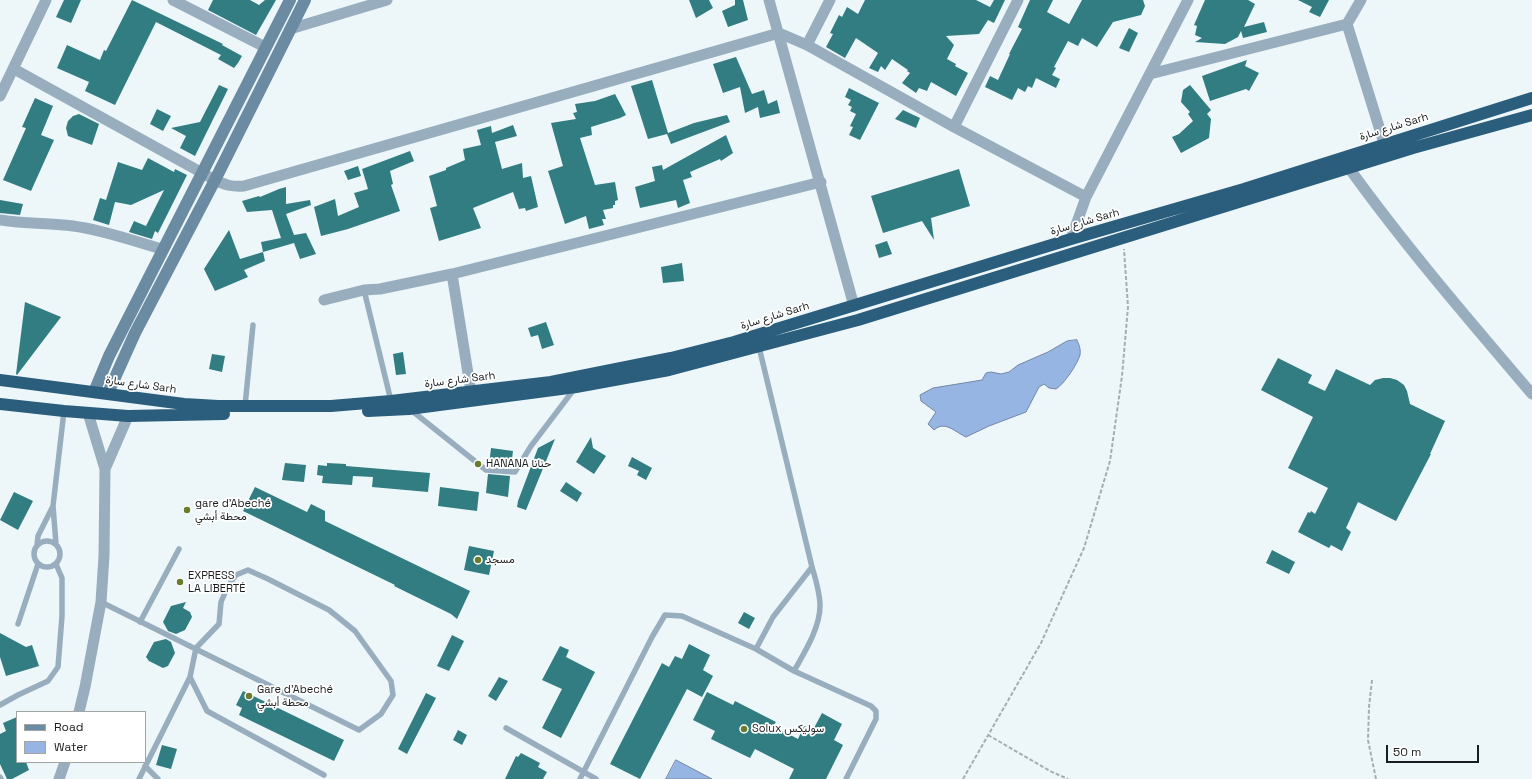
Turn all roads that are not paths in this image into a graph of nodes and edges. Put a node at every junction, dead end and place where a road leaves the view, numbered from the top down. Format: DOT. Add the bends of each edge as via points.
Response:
graph roads {
  1 [pos="173,0"];
  2 [pos="290,0"];
  3 [pos="305,0"];
  4 [pos="387,0"];
  5 [pos="769,0"];
  6 [pos="830,0"];
  7 [pos="1018,0"];
  8 [pos="1188,0"];
  9 [pos="1361,0"];
  10 [pos="42,1"];
  11 [pos="1347,24"];
  12 [pos="290,29"];
  13 [pos="779,33"];
  14 [pos="807,45"];
  15 [pos="265,47"];
  16 [pos="14,69"];
  17 [pos="1150,74"];
  18 [pos="0,96"];
  19 [pos="1532,98"];
  20 [pos="1532,115"];
  21 [pos="954,127"];
  22 [pos="1384,143"];
  23 [pos="1349,168"];
  24 [pos="202,173"];
  25 [pos="215,180"];
  26 [pos="821,182"];
  27 [pos="1086,197"];
  28 [pos="0,220"];
  29 [pos="1071,239"];
  30 [pos="162,249"];
  31 [pos="452,274"];
  32 [pos="364,290"];
  33 [pos="324,300"];
  34 [pos="854,306"];
  35 [pos="253,325"];
  36 [pos="759,347"];
  37 [pos="0,380"];
  38 [pos="576,387"];
  39 [pos="94,392"];
  40 [pos="471,392"];
  41 [pos="108,393"];
  42 [pos="1532,394"];
  43 [pos="391,401"];
  44 [pos="0,404"];
  45 [pos="245,406"];
  46 [pos="409,409"];
  47 [pos="64,411"];
  48 [pos="88,413"];
  49 [pos="128,416"];
  50 [pos="105,469"];
  51 [pos="53,506"];
  52 [pos="56,544"];
  53 [pos="37,545"];
  54 [pos="179,549"];
  55 [pos="38,564"];
  56 [pos="56,564"];
  57 [pos="812,567"];
  58 [pos="100,602"];
  59 [pos="140,622"];
  60 [pos="18,624"];
  61 [pos="196,648"];
  62 [pos="756,649"];
  63 [pos="794,671"];
  64 [pos="190,677"];
  65 [pos="0,705"];
  66 [pos="79,711"];
  67 [pos="506,728"];
  68 [pos="65,763"];
  69 [pos="145,766"];
  70 [pos="583,772"];
  71 [pos="324,775"];
  72 [pos="59,779"];
  73 [pos="138,779"];
  74 [pos="158,779"];
  75 [pos="580,779"];
  76 [pos="596,779"];
  77 [pos="846,779"];
  1 -- 15 [label="street"];
  2 -- 15 [label="street"];
  3 -- 12 [label="street"];
  4 -- 12 [label="street"];
  5 -- 13 [label="street"];
  6 -- 14 [label="street"];
  7 -- 21 [label="street"];
  8 -- 17 [label="street"];
  9 -- 11 [label="street"];
  10 -- 16 [label="street"];
  11 -- 17 [label="street"];
  11 -- 22 [label="street"];
  12 -- 25 [label="street"];
  13 -- 14 [label="street"];
  13 -- 25 [label="street" via="244,186 226,185"];
  13 -- 26 [label="street"];
  14 -- 21 [label="street"];
  15 -- 24 [label="street"];
  16 -- 18 [label="street"];
  16 -- 24 [label="street"];
  17 -- 27 [label="street"];
  19 -- 22 [label="highway, شارع سارة Sarh"];
  20 -- 23 [label="highway, شارع سارة Sarh"];
  21 -- 27 [label="street"];
  22 -- 29 [label="highway, شارع سارة Sarh" via="1244,189"];
  23 -- 36 [label="highway, شارع سارة Sarh" via="858,320"];
  23 -- 42 [label="street" via="1418,260"];
  24 -- 25 [label="street"];
  24 -- 30 [label="street"];
  25 -- 41 [label="street" via="135,333"];
  26 -- 31 [label="street"];
  26 -- 34 [label="street"];
  27 -- 29 [label="street"];
  28 -- 30 [label="street" via="74,226"];
  29 -- 34 [label="highway, شارع سارة Sarh"];
  30 -- 39 [label="street"];
  31 -- 32 [label="street"];
  31 -- 40 [label="street"];
  32 -- 33 [label="street"];
  32 -- 43 [label="lane"];
  34 -- 40 [label="highway, شارع سارة Sarh" via="671,358 551,382"];
  35 -- 45 [label="lane"];
  36 -- 38 [label="highway, شارع سارة Sarh" via="669,370"];
  36 -- 57 [label="lane"];
  37 -- 39 [label="highway, شارع سارة Sarh"];
  38 -- 46 [label="highway, شارع سارة Sarh"];
  38 -- 46 [label="lane" via="531,446 515,472 486,470"];
  39 -- 41 [label="highway, شارع سارة Sarh"];
  40 -- 43 [label="highway, شارع سارة Sarh"];
  41 -- 45 [label="highway, شارع سارة Sarh" via="184,404"];
  43 -- 45 [label="highway, شارع سارة Sarh" via="331,406"];
  44 -- 47 [label="highway, شارع سارة Sarh"];
  46 -- 49 [label="highway, شارع سارة Sarh" via="338,413"];
  47 -- 48 [label="highway, شارع سارة Sarh"];
  47 -- 51 [label="lane"];
  48 -- 49 [label="highway, شارع سارة Sarh"];
  48 -- 50 [label="street"];
  49 -- 50 [label="street"];
  50 -- 58 [label="street" via="104,556"];
  51 -- 52 [label="lane"];
  51 -- 53 [label="lane" via="38,536"];
  52 -- 53 [label="lane" via="46,540"];
  52 -- 56 [label="lane" via="60,553"];
  53 -- 55 [label="lane" via="34,555"];
  54 -- 59 [label="lane"];
  55 -- 56 [label="lane" via="48,567"];
  55 -- 60 [label="lane"];
  56 -- 65 [label="lane" via="62,578 58,667 48,682"];
  57 -- 62 [label="lane" via="773,617"];
  57 -- 63 [label="lane" via="820,607 813,635"];
  58 -- 59 [label="lane"];
  58 -- 66 [label="street"];
  59 -- 61 [label="lane"];
  61 -- 61 [label="lane" via="359,730 381,714 393,695 391,681 355,631 329,610 248,570 236,575 228,586 221,602 219,624"];
  61 -- 64 [label="lane"];
  62 -- 63 [label="lane"];
  62 -- 70 [label="lane" via="682,616 665,615"];
  63 -- 77 [label="lane" via="871,706 876,711 876,719"];
  64 -- 69 [label="lane"];
  64 -- 71 [label="lane" via="207,711"];
  67 -- 70 [label="lane"];
  68 -- 72 [label="street"];
  69 -- 73 [label="lane"];
  69 -- 74 [label="lane"];
  70 -- 75 [label="lane"];
  70 -- 76 [label="lane"];
}
